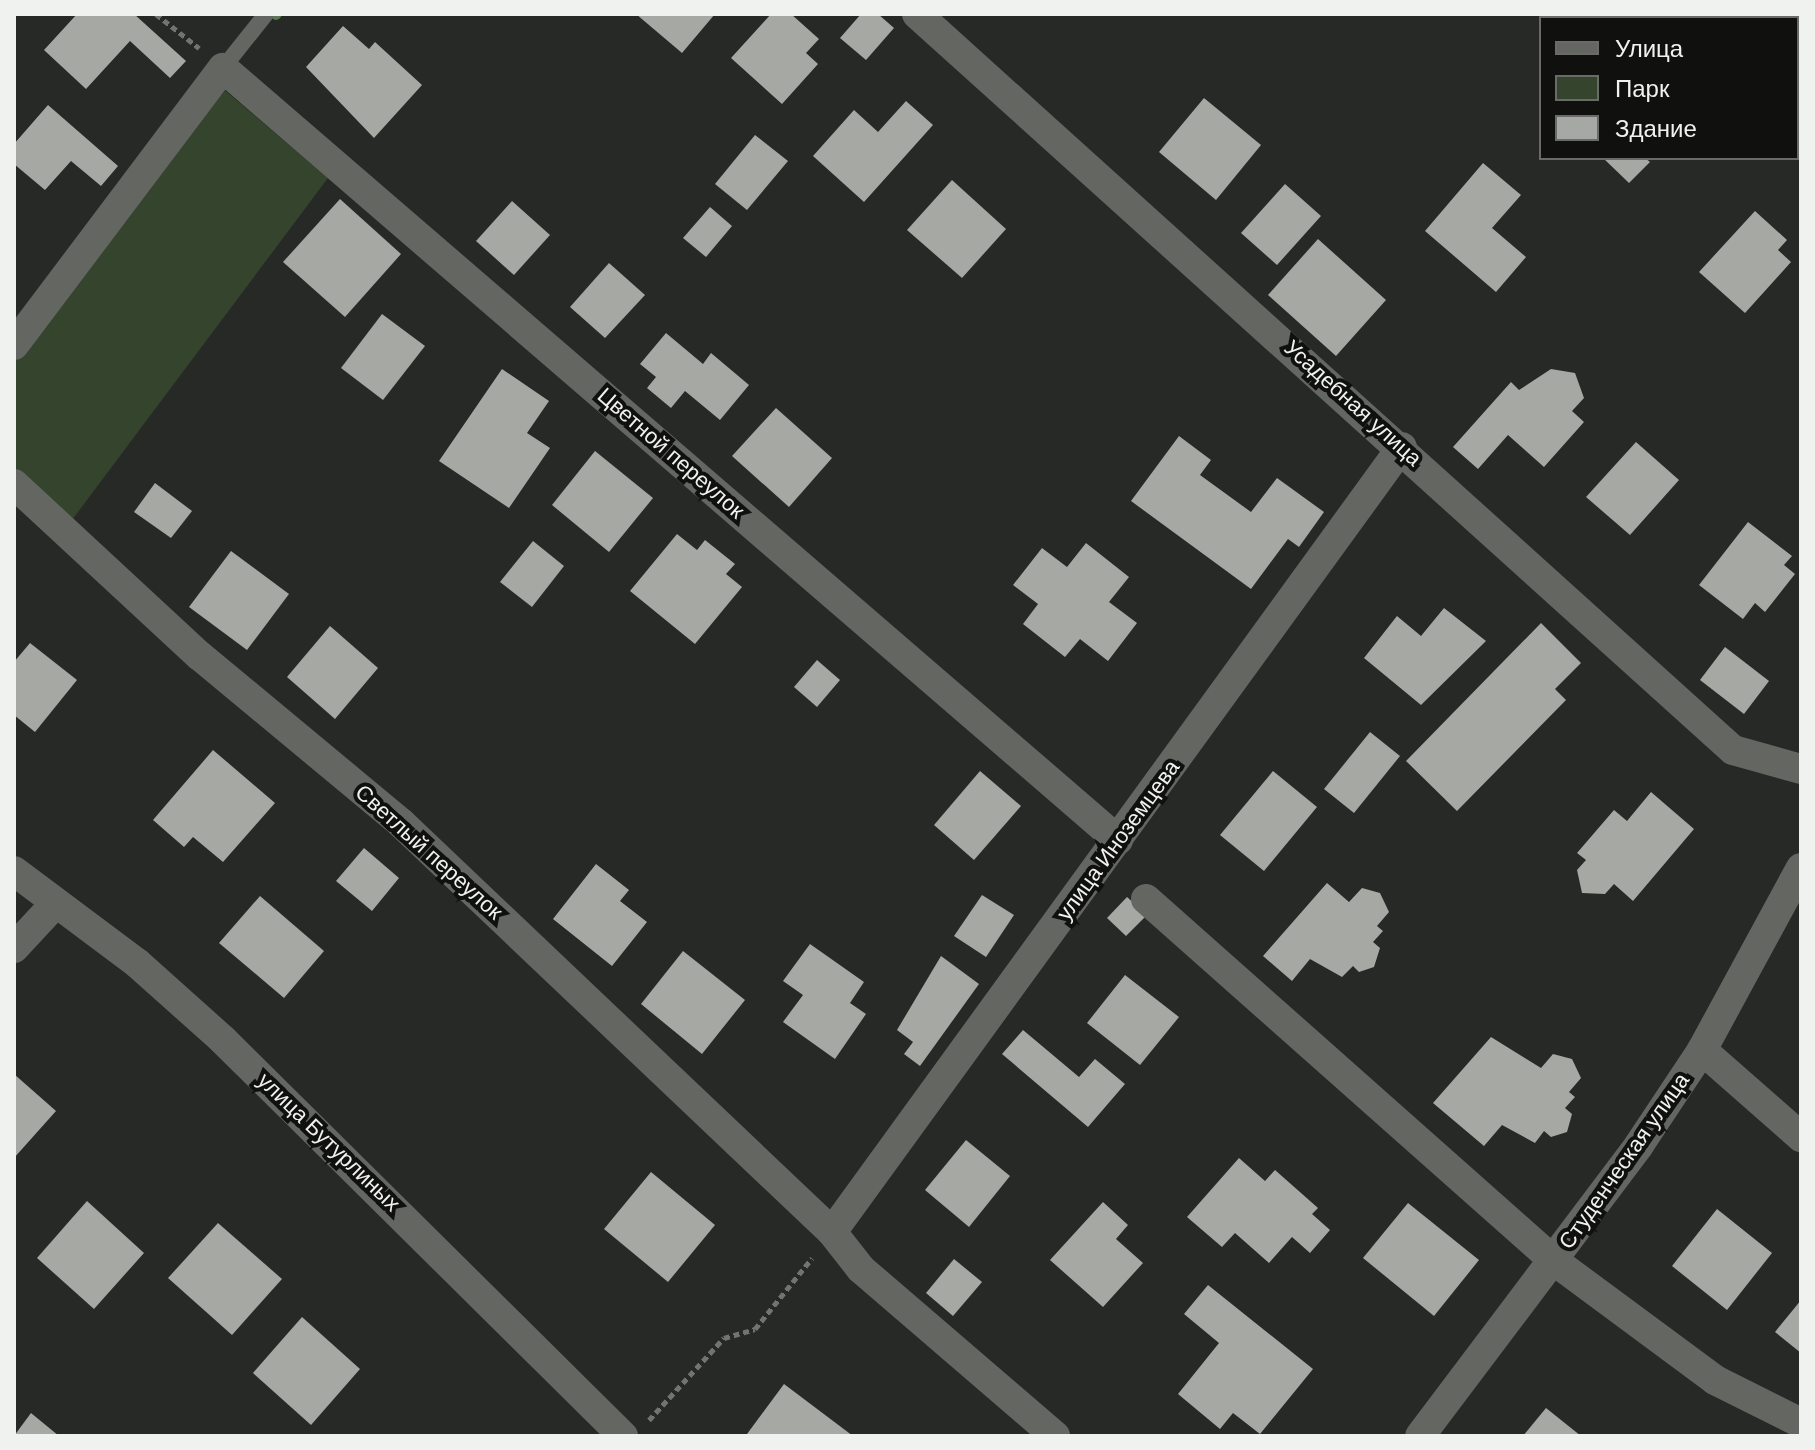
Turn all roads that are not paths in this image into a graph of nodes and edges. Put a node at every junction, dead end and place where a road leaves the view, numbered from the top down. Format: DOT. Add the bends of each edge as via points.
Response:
graph roads {
  1 [pos="266,14"];
  2 [pos="917,14"];
  3 [pos="223,68"];
  4 [pos="14,345"];
  5 [pos="1402,447"];
  6 [pos="14,484"];
  7 [pos="1801,769"];
  8 [pos="1118,840"];
  9 [pos="1801,868"];
  10 [pos="14,871"];
  11 [pos="1146,899"];
  12 [pos="53,906"];
  13 [pos="14,948"];
  14 [pos="1702,1050"];
  15 [pos="1801,1137"];
  16 [pos="832,1232"];
  17 [pos="1553,1260"];
  18 [pos="1801,1423"];
  19 [pos="634,1430"];
  20 [pos="1055,1436"];
  21 [pos="1420,1436"];
  1 -- 3 [label="lane"];
  2 -- 5 [label="street, Усадебная улица"];
  3 -- 4 [label="street"];
  3 -- 8 [label="street, Цветной переулок"];
  5 -- 7 [label="street, Усадебная улица" via="1733,750"];
  5 -- 8 [label="street, улица Иноземцева"];
  6 -- 16 [label="street, Светлый переулок" via="200,656 401,823"];
  8 -- 16 [label="street, улица Иноземцева"];
  9 -- 14 [label="street, Студенческая улица"];
  10 -- 12 [label="street, улица Бутурлиных"];
  11 -- 17 [label="street"];
  12 -- 13 [label="street"];
  12 -- 19 [label="street, улица Бутурлиных" via="137,963 223,1040"];
  14 -- 15 [label="street"];
  14 -- 17 [label="street, Студенческая улица"];
  16 -- 20 [label="street, Светлый переулок" via="861,1269"];
  17 -- 18 [label="street" via="1715,1380"];
  17 -- 21 [label="street, Студенческая улица"];
}
